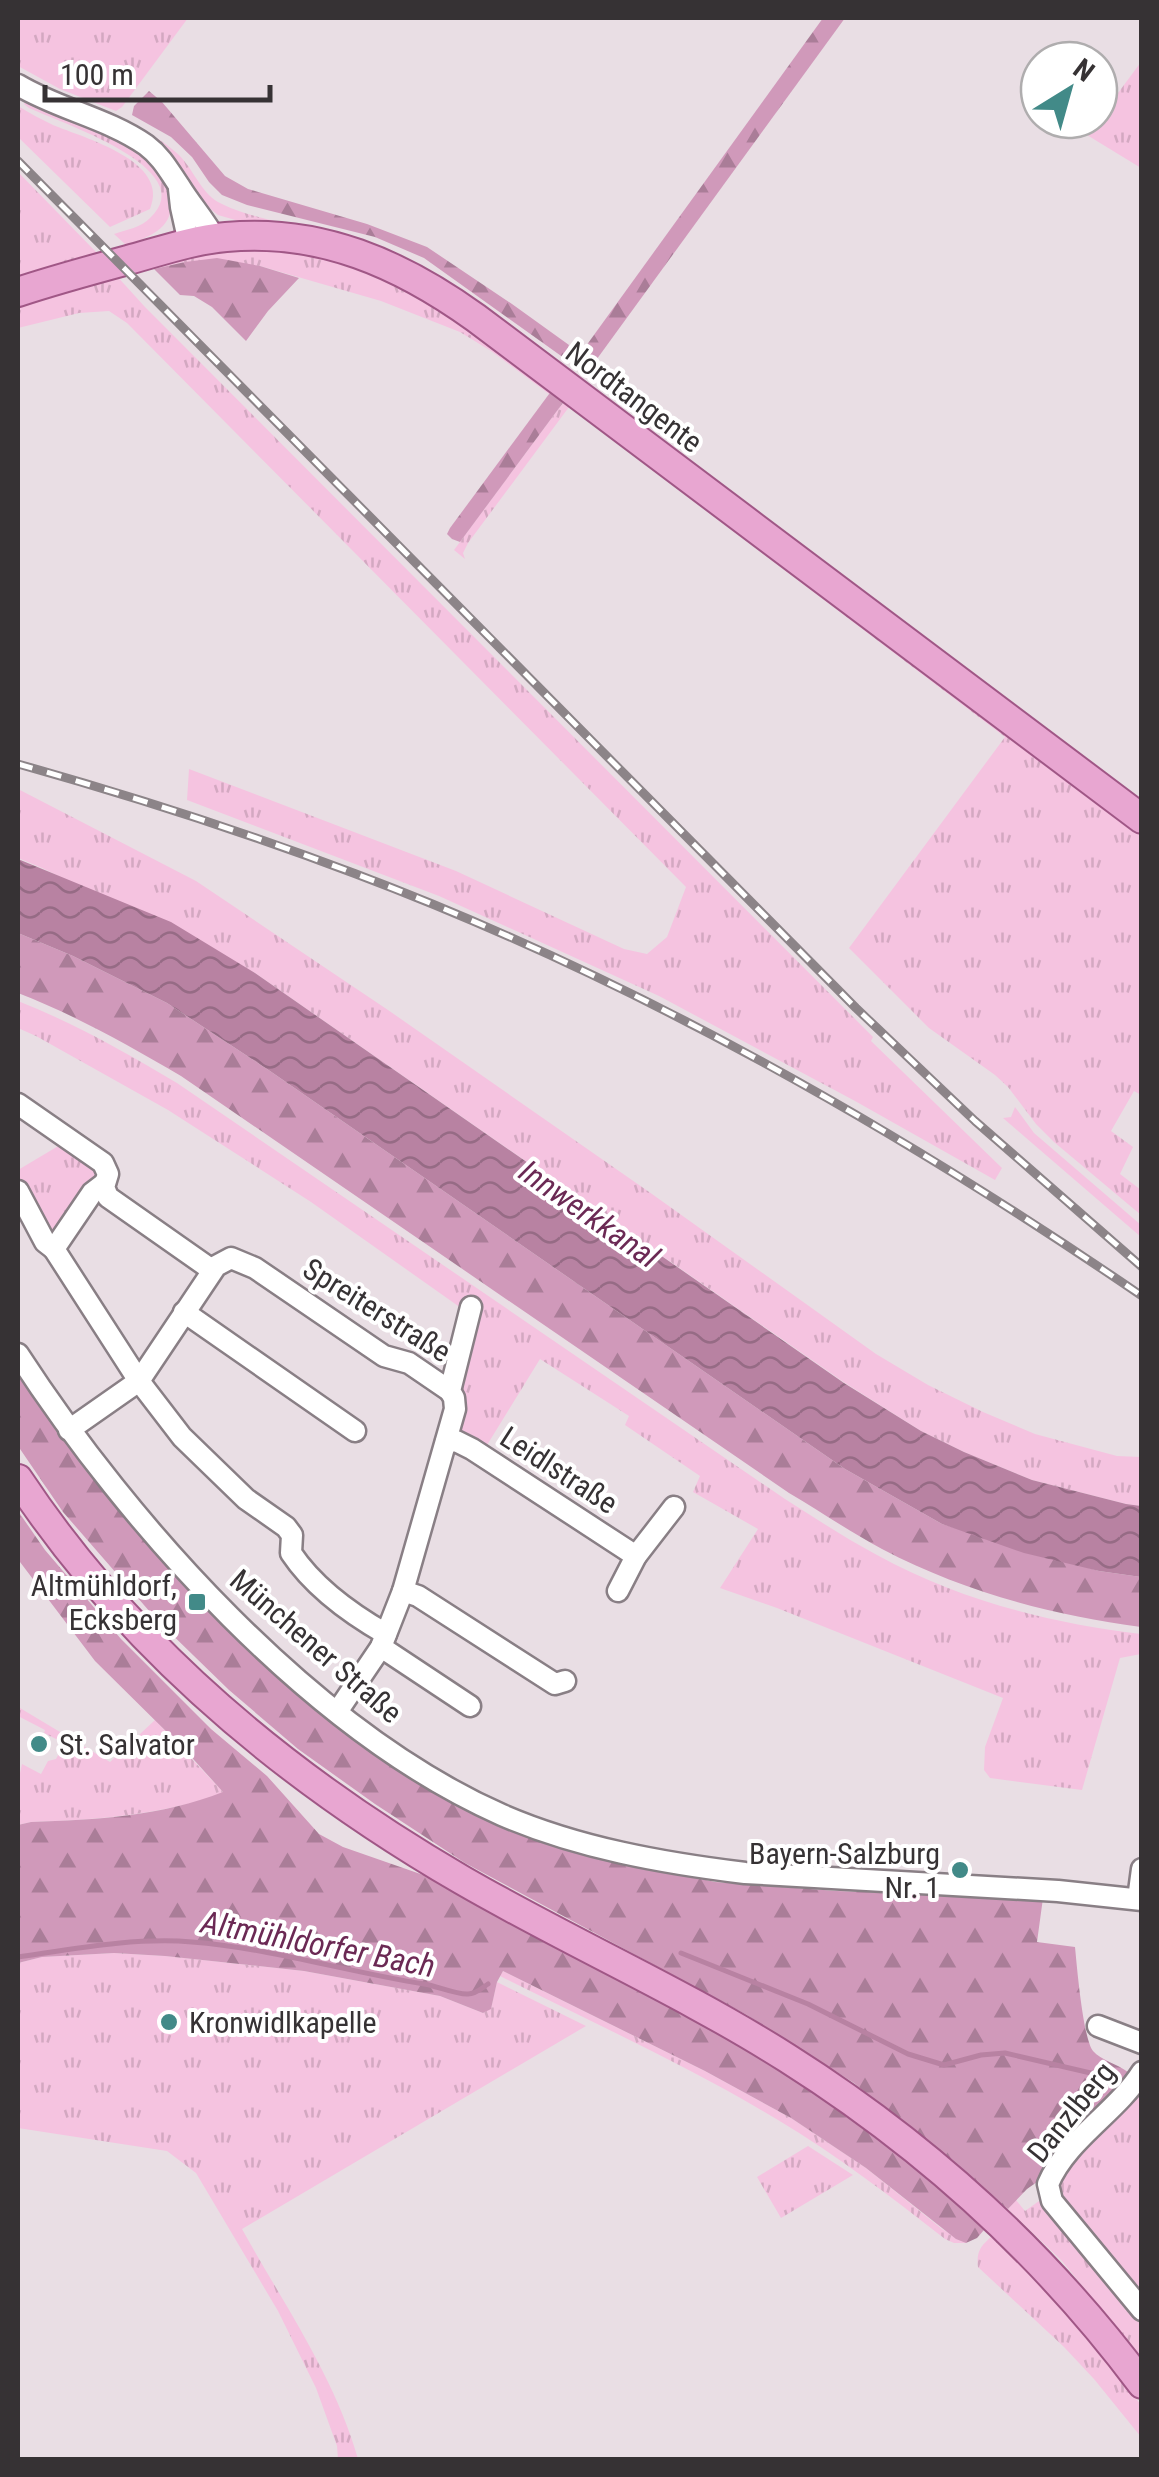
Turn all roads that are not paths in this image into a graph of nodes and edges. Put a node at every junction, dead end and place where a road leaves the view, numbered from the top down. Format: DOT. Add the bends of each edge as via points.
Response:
graph roads {
  1 [pos="18,85"];
  2 [pos="202,241"];
  3 [pos="18,292"];
  4 [pos="1142,819"];
  5 [pos="18,1104"];
  6 [pos="105,1183"];
  7 [pos="18,1191"];
  8 [pos="54,1250"];
  9 [pos="212,1270"];
  10 [pos="471,1308"];
  11 [pos="184,1312"];
  12 [pos="18,1354"];
  13 [pos="138,1380"];
  14 [pos="450,1391"];
  15 [pos="69,1430"];
  16 [pos="355,1431"];
  17 [pos="446,1442"];
  18 [pos="18,1479"];
  19 [pos="674,1507"];
  20 [pos="636,1556"];
  21 [pos="403,1591"];
  22 [pos="618,1591"];
  23 [pos="383,1640"];
  24 [pos="565,1680"];
  25 [pos="470,1706"];
  26 [pos="338,1712"];
  27 [pos="1142,1869"];
  28 [pos="1140,1899"];
  29 [pos="1098,2026"];
  30 [pos="1142,2043"];
  31 [pos="1142,2072"];
  32 [pos="1142,2310"];
  33 [pos="1142,2384"];
  1 -- 2 [label="street" via="144,144 167,164 202,215"];
  2 -- 3 [label="main road, Nordtangente"];
  2 -- 4 [label="main road, Nordtangente" via="254,236 339,247 436,290"];
  5 -- 6 [label="street" via="103,1163"];
  6 -- 8 [label="street"];
  6 -- 9 [label="street" via="108,1197"];
  7 -- 8 [label="street"];
  8 -- 13 [label="street"];
  9 -- 11 [label="street"];
  9 -- 14 [label="street, Spreiterstraße" via="231,1258 244,1262 384,1356 409,1363"];
  10 -- 14 [label="street, Spreiterstraße"];
  11 -- 13 [label="street"];
  11 -- 16 [label="street"];
  12 -- 15 [label="street, Münchener Straße"];
  13 -- 15 [label="street"];
  13 -- 23 [label="street" via="214,1470 286,1527 292,1553 318,1584"];
  14 -- 17 [label="street, Spreiterstraße" via="456,1404"];
  15 -- 26 [label="street, Münchener Straße" via="219,1605"];
  17 -- 20 [label="street, Leidlstraße" via="472,1449"];
  17 -- 21 [label="street, Spreiterstraße"];
  18 -- 33 [label="main road" via="102,1591 161,1654 280,1760 465,1882 730,2023 843,2095 1023,2246"];
  19 -- 20 [label="street"];
  20 -- 22 [label="street"];
  21 -- 23 [label="street, Spreiterstraße"];
  21 -- 24 [label="street" via="554,1684"];
  23 -- 25 [label="street"];
  23 -- 26 [label="street, Spreiterstraße"];
  26 -- 28 [label="street, Münchener Straße" via="484,1806 614,1850 745,1874"];
  27 -- 28 [label="street"];
  29 -- 30 [label="street"];
  31 -- 32 [label="street, Danzlberg" via="1048,2184 1052,2201"];
}
